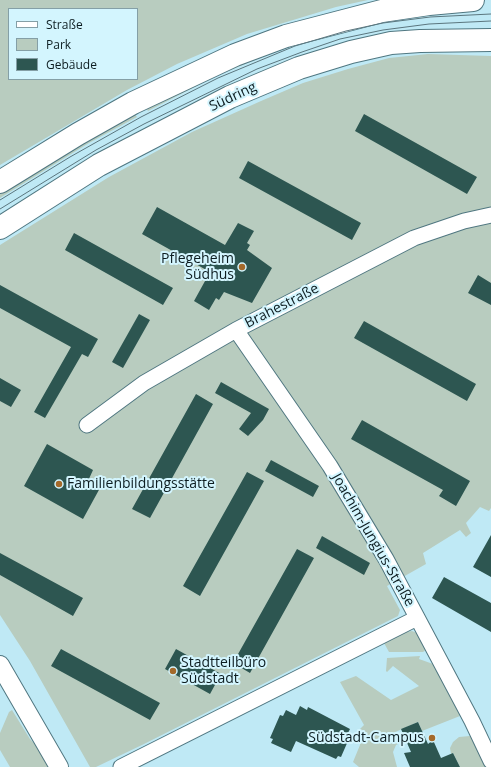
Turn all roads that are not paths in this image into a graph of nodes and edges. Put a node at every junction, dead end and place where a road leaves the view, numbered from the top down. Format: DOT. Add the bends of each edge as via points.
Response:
graph roads {
  1 [pos="473,0"];
  2 [pos="491,40"];
  3 [pos="0,182"];
  4 [pos="491,215"];
  5 [pos="0,228"];
  6 [pos="236,330"];
  7 [pos="88,425"];
  8 [pos="417,618"];
  9 [pos="0,665"];
  10 [pos="491,761"];
  11 [pos="58,767"];
  12 [pos="121,767"];
  1 -- 3 [label="main road" via="429,4 359,17 286,36 236,55 133,103"];
  2 -- 5 [label="main road, Südring" via="391,43 299,68 230,97 100,165"];
  4 -- 6 [label="street, Brahestraße" via="414,238"];
  6 -- 7 [label="street, Brahestraße" via="144,383"];
  6 -- 8 [label="street, Joachim-Jungius-Straße" via="336,476 386,559"];
  8 -- 10 [label="street, Joachim-Jungius-Straße"];
  8 -- 12 [label="street"];
  9 -- 11 [label="street"];
}
